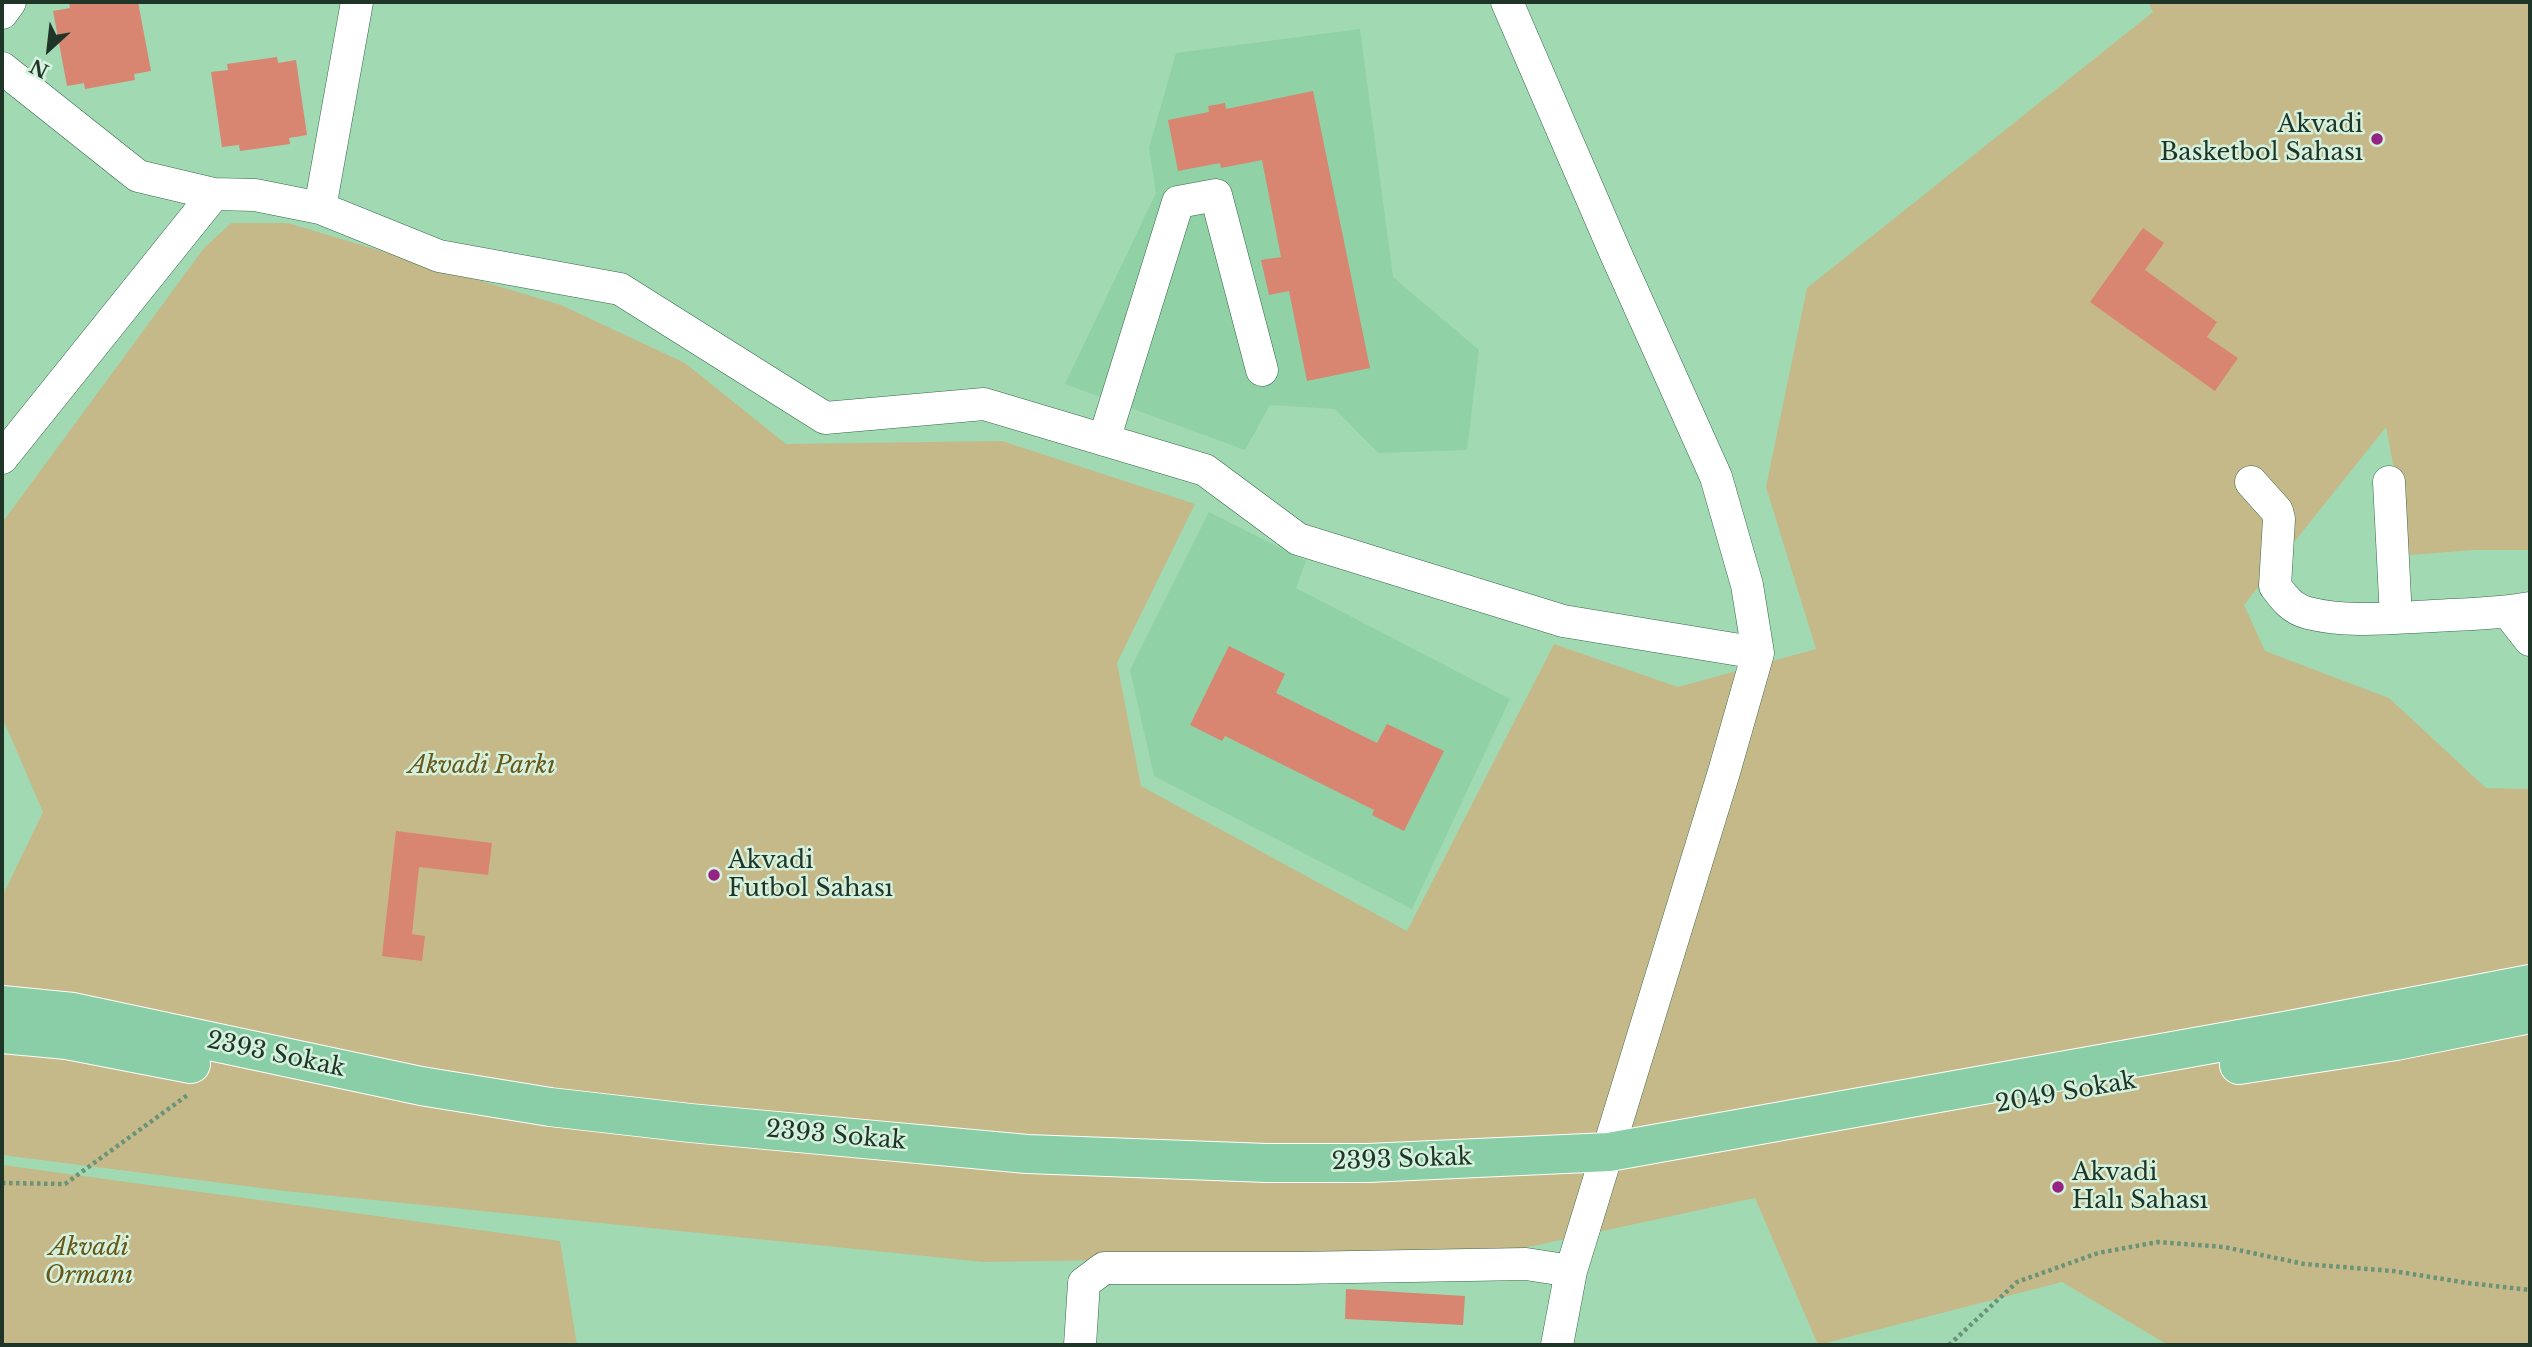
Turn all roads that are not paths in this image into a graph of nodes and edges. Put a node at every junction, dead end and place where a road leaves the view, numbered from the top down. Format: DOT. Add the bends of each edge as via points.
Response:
graph roads {
  1 [pos="10,2"];
  2 [pos="357,2"];
  3 [pos="1507,2"];
  4 [pos="2,13"];
  5 [pos="2,68"];
  6 [pos="215,194"];
  7 [pos="320,208"];
  8 [pos="1262,370"];
  9 [pos="1104,440"];
  10 [pos="2,458"];
  11 [pos="2251,482"];
  12 [pos="2389,482"];
  13 [pos="2519,610"];
  14 [pos="2396,618"];
  15 [pos="2530,640"];
  16 [pos="1758,653"];
  17 [pos="2530,984"];
  18 [pos="2,1005"];
  19 [pos="2530,1014"];
  20 [pos="70,1026"];
  21 [pos="2,1034"];
  22 [pos="1605,1163"];
  23 [pos="1571,1272"];
  24 [pos="1080,1345"];
  25 [pos="1557,1345"];
  1 -- 4 [label="street"];
  2 -- 7 [label="street"];
  3 -- 16 [label="street" via="1716,477 1747,584"];
  5 -- 6 [label="street" via="138,177"];
  6 -- 7 [label="street" via="255,195"];
  6 -- 10 [label="street"];
  7 -- 9 [label="street" via="439,256 620,289 825,418 985,404"];
  8 -- 9 [label="street" via="1216,195 1178,202"];
  9 -- 16 [label="street" via="1205,470 1298,539 1563,621"];
  11 -- 14 [label="street" via="2277,511 2275,586 2288,603 2306,612 2344,618"];
  12 -- 14 [label="street"];
  13 -- 14 [label="street"];
  13 -- 15 [label="street"];
  16 -- 22 [label="street"];
  17 -- 22 [label="main road, 2049 Sokak"];
  18 -- 20 [label="main road"];
  19 -- 22 [label="main road, 2049 Sokak" via="2396,1041"];
  20 -- 21 [label="main road"];
  20 -- 22 [label="main road, 2393 Sokak" via="550,1107 1027,1154 1267,1163"];
  20 -- 22 [label="main road, 2393 Sokak" via="222,1070 502,1123 592,1137 904,1168 1070,1180 1309,1181"];
  22 -- 23 [label="street"];
  23 -- 24 [label="street" via="1526,1264 1104,1268 1084,1283"];
  23 -- 25 [label="street"];
}
